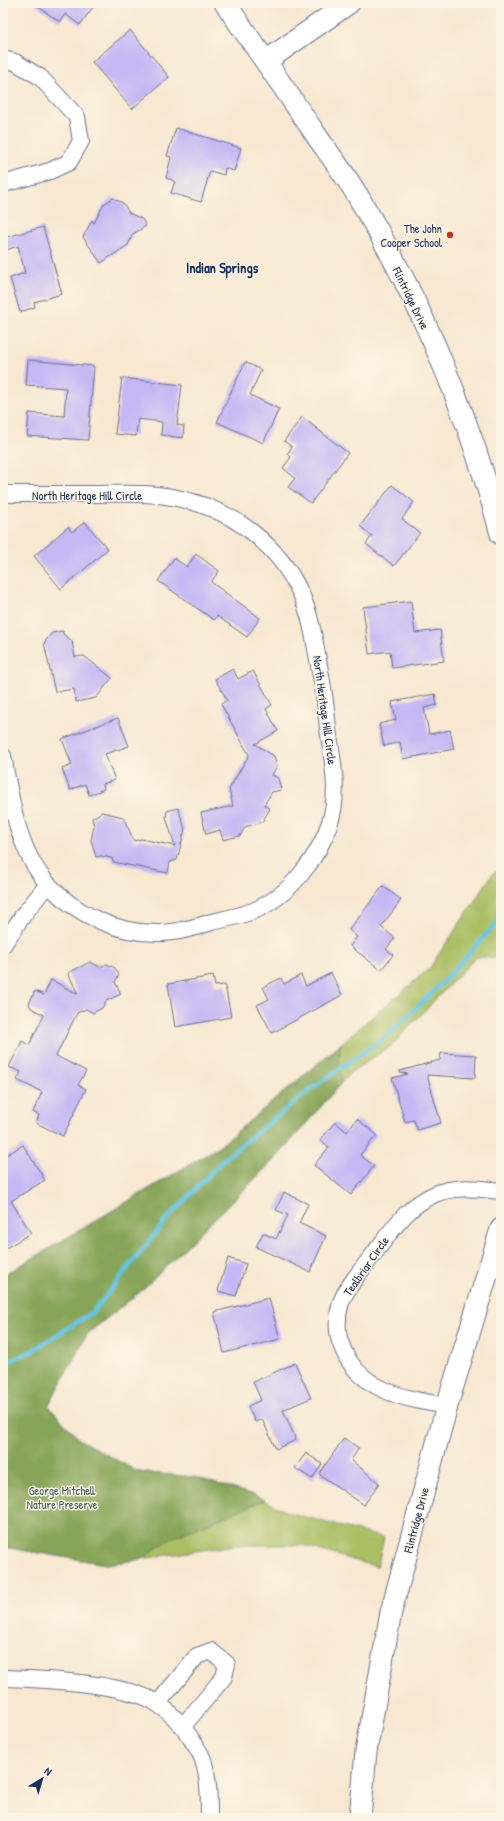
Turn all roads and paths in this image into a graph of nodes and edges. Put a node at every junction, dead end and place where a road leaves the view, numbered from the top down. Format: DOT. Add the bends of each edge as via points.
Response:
graph roads {
  1 [pos="225,3"];
  2 [pos="349,3"];
  3 [pos="3,59"];
  4 [pos="266,61"];
  5 [pos="3,184"];
  6 [pos="3,494"];
  7 [pos="501,534"];
  8 [pos="3,756"];
  9 [pos="48,884"];
  10 [pos="3,945"];
  11 [pos="501,1191"];
  12 [pos="501,1229"];
  13 [pos="447,1406"];
  14 [pos="3,1678"];
  15 [pos="158,1703"];
  16 [pos="183,1726"];
  17 [pos="209,1818"];
  18 [pos="360,1818"];
  1 -- 4 [label="street, Flintridge Drive"];
  2 -- 4 [label="street"];
  3 -- 5 [label="street" via="15,62 40,77 77,117 81,141 69,162 50,171"];
  4 -- 7 [label="street, Flintridge Drive" via="362,202 416,305 454,391"];
  6 -- 9 [label="street, North Heritage Hill Circle" via="146,494 175,497 202,504 253,532 272,549 302,595 322,678 334,771 335,798 331,821 321,844 292,884 274,899 253,911 192,928 162,933 136,932 93,919"];
  8 -- 9 [label="street, North Heritage Hill Circle" via="12,803 23,840 34,865"];
  9 -- 10 [label="street"];
  11 -- 13 [label="street, Tealbriar Circle" via="457,1188 436,1193 416,1205 400,1218 341,1302 338,1336 343,1352 365,1380 387,1392"];
  12 -- 13 [label="street, Flintridge Drive"];
  13 -- 18 [label="street, Flintridge Drive" via="391,1612 366,1752"];
  14 -- 15 [label="street" via="116,1688"];
  15 -- 16 [label="street"];
  15 -- 16 [label="street" via="198,1656 212,1651 226,1664 224,1677"];
  16 -- 17 [label="street" via="204,1763"];
}
